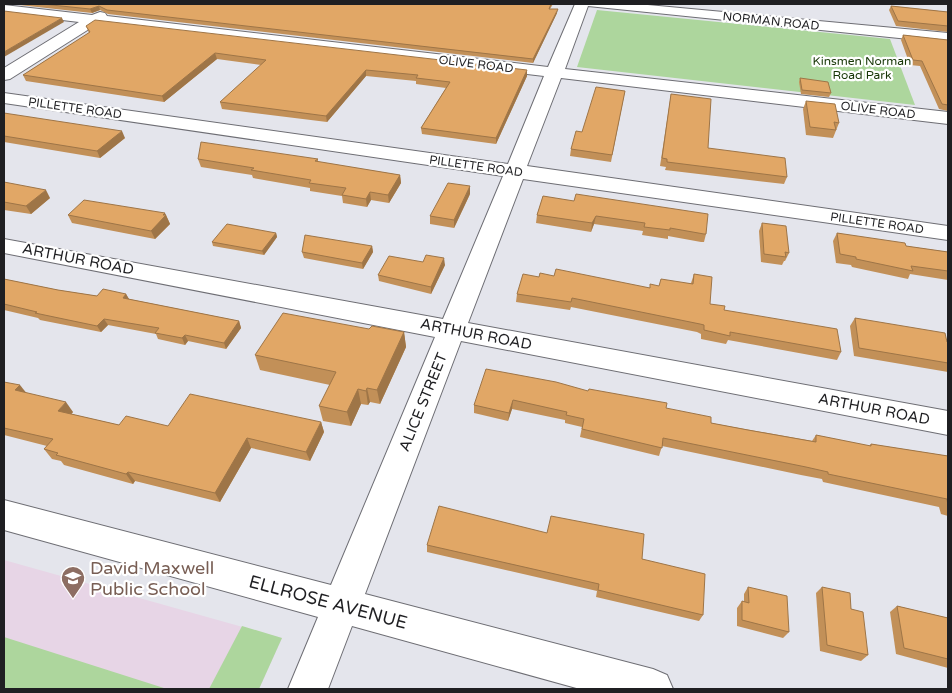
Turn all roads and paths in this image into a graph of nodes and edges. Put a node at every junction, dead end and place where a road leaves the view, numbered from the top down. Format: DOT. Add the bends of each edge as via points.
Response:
graph roads {
  1 [pos="582,4"];
  2 [pos="594,4"];
  3 [pos="115,6"];
  4 [pos="4,9"];
  5 [pos="94,20"];
  6 [pos="948,38"];
  7 [pos="554,73"];
  8 [pos="4,75"];
  9 [pos="4,98"];
  10 [pos="948,118"];
  11 [pos="515,171"];
  12 [pos="948,233"];
  13 [pos="4,246"];
  14 [pos="452,330"];
  15 [pos="948,423"];
  16 [pos="4,514"];
  17 [pos="342,606"];
  18 [pos="308,689"];
  19 [pos="653,689"];
  1 -- 7 [label="street, ALICE STREET"];
  2 -- 6 [label="street, NORMAN ROAD"];
  3 -- 5 [label="street"];
  4 -- 5 [label="street, OLIVE ROAD"];
  5 -- 7 [label="street, OLIVE ROAD"];
  5 -- 8 [label="street"];
  7 -- 10 [label="street, OLIVE ROAD"];
  7 -- 11 [label="street, ALICE STREET"];
  9 -- 11 [label="street, PILLETTE ROAD"];
  11 -- 12 [label="street, PILLETTE ROAD"];
  11 -- 14 [label="street, ALICE STREET"];
  13 -- 14 [label="street, ARTHUR ROAD"];
  14 -- 15 [label="street, ARTHUR ROAD"];
  14 -- 17 [label="street, ALICE STREET"];
  16 -- 17 [label="street, ELLROSE AVENUE"];
  17 -- 18 [label="street, ALICE STREET"];
  17 -- 19 [label="street, ELLROSE AVENUE"];
}
